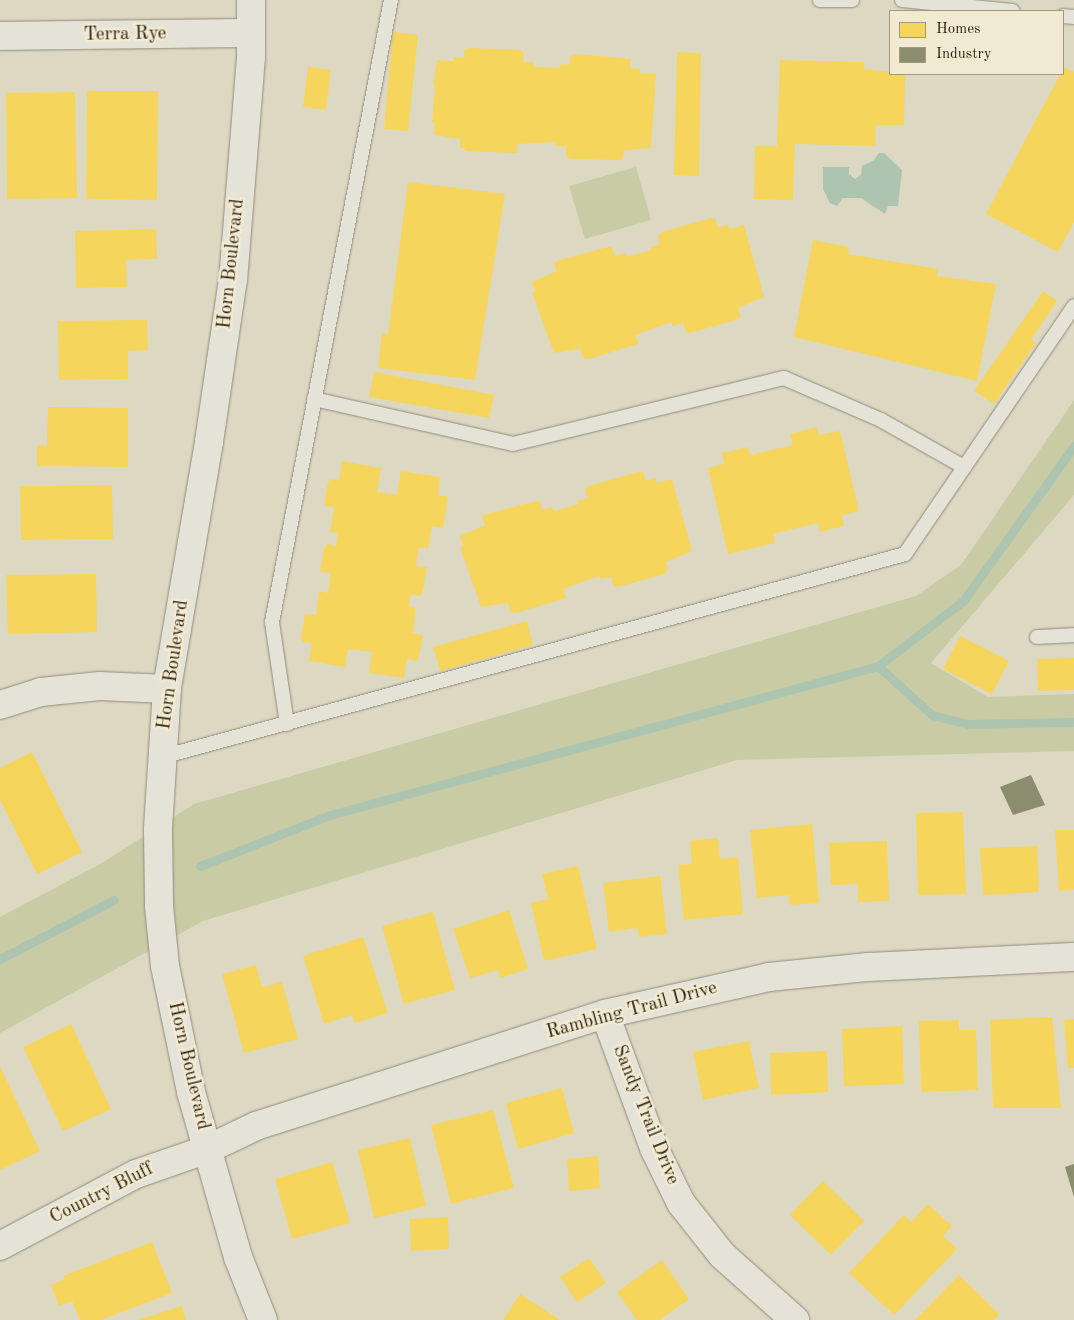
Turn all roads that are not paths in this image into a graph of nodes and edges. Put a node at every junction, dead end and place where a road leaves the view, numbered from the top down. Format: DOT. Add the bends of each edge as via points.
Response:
graph roads {
  1 [pos="251,0"];
  2 [pos="391,0"];
  3 [pos="820,0"];
  4 [pos="852,0"];
  5 [pos="902,0"];
  6 [pos="964,3"];
  7 [pos="1006,10"];
  8 [pos="251,33"];
  9 [pos="0,36"];
  10 [pos="1074,306"];
  11 [pos="314,399"];
  12 [pos="964,467"];
  13 [pos="1074,635"];
  14 [pos="1038,637"];
  15 [pos="167,690"];
  16 [pos="0,705"];
  17 [pos="287,724"];
  18 [pos="162,757"];
  19 [pos="1074,957"];
  20 [pos="605,1014"];
  21 [pos="208,1149"];
  22 [pos="0,1246"];
  23 [pos="779,1315"];
  24 [pos="264,1320"];
  1 -- 8 [label="street, Horn Boulevard"];
  2 -- 11 [label="lane"];
  3 -- 4 [label="lane"];
  5 -- 6 [label="lane"];
  6 -- 7 [label="lane"];
  8 -- 9 [label="street, Terra Rye"];
  8 -- 15 [label="street, Horn Boulevard" via="233,279 210,442"];
  10 -- 12 [label="lane"];
  11 -- 12 [label="lane" via="513,444 784,378 881,420"];
  11 -- 17 [label="lane" via="272,622"];
  12 -- 17 [label="lane" via="905,554"];
  13 -- 14 [label="lane"];
  15 -- 16 [label="street" via="100,686 41,692"];
  15 -- 18 [label="street, Horn Boulevard"];
  17 -- 18 [label="lane"];
  18 -- 21 [label="street, Horn Boulevard" via="158,830 165,966 190,1092"];
  19 -- 20 [label="street, Rambling Trail Drive" via="868,967 769,977"];
  20 -- 21 [label="street, Rambling Trail Drive" via="256,1126"];
  20 -- 23 [label="street, Sandy Trail Drive" via="654,1148 681,1203 722,1255"];
  21 -- 22 [label="street, Country Bluff" via="136,1174"];
  21 -- 24 [label="street, Horn Boulevard" via="238,1257"];
}
